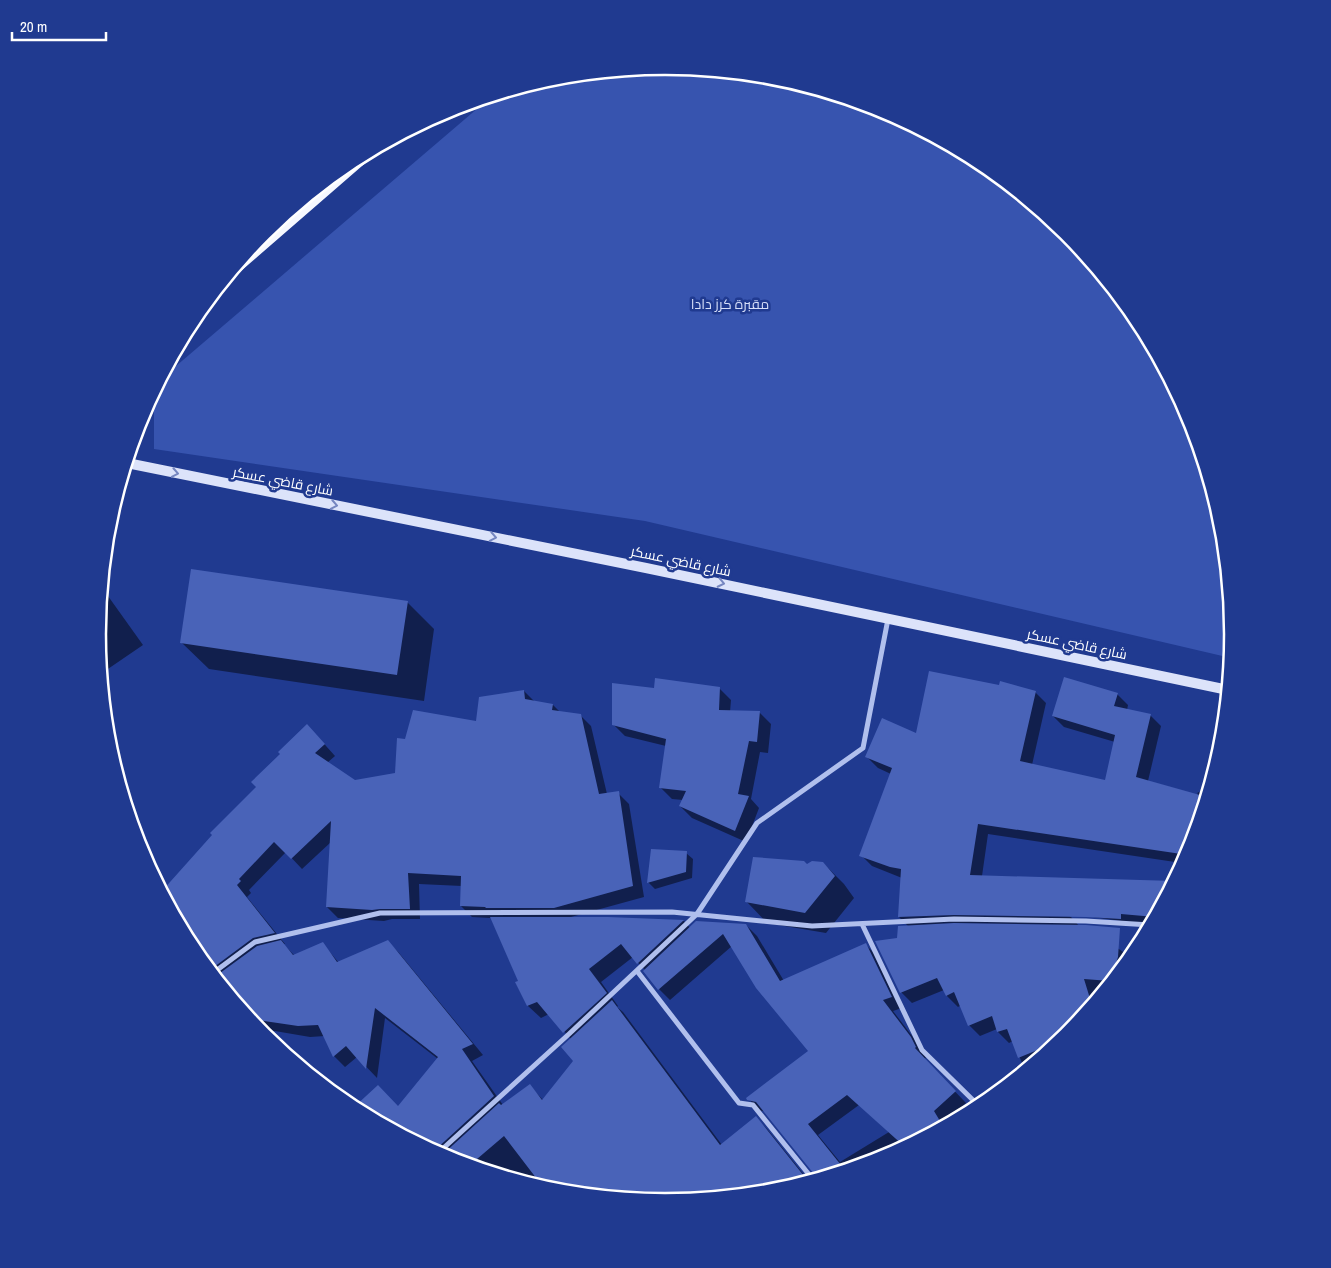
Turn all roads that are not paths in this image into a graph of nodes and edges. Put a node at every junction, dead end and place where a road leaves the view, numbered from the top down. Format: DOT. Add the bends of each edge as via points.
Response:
graph roads {
  1 [pos="307,206"];
  2 [pos="289,221"];
  3 [pos="133,464"];
  4 [pos="888,618"];
  5 [pos="1222,689"];
  6 [pos="697,914"];
  7 [pos="862,924"];
  8 [pos="1143,925"];
  9 [pos="218,969"];
  10 [pos="637,971"];
  11 [pos="973,1101"];
  12 [pos="445,1147"];
  13 [pos="809,1174"];
  1 -- 2 [label="main road"];
  3 -- 4 [label="main road, شارع قاضي عسكر, one-way"];
  4 -- 5 [label="main road, شارع قاضي عسكر"];
  4 -- 6 [label="street" via="862,748 758,823"];
  6 -- 7 [label="street" via="812,926"];
  6 -- 9 [label="street" via="380,913 254,942"];
  6 -- 10 [label="street"];
  7 -- 8 [label="street" via="954,919"];
  7 -- 11 [label="street" via="922,1050"];
  10 -- 12 [label="street"];
  10 -- 13 [label="street" via="739,1103 753,1105"];
}
